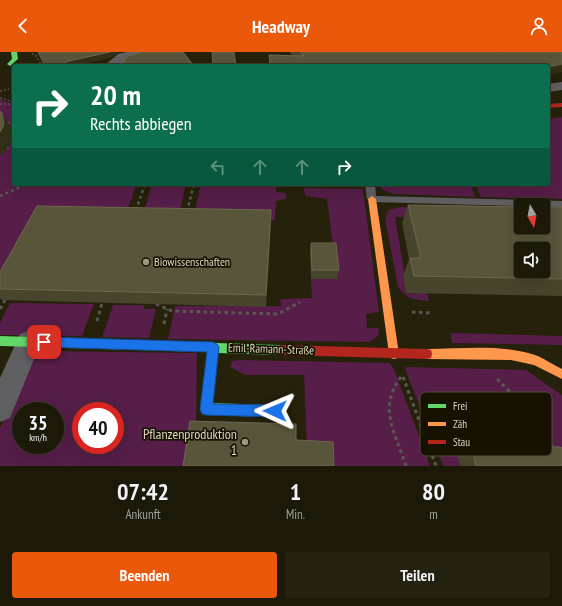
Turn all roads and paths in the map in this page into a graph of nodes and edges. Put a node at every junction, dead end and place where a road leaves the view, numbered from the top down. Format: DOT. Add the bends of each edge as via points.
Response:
graph roads {
  1 [pos="14,52"];
  2 [pos="142,52"];
  3 [pos="33,54"];
  4 [pos="0,61"];
  5 [pos="10,64"];
  6 [pos="42,64"];
  7 [pos="114,64"];
  8 [pos="12,70"];
  9 [pos="562,86"];
  10 [pos="550,88"];
  11 [pos="9,89"];
  12 [pos="0,92"];
  13 [pos="0,98"];
  14 [pos="12,102"];
  15 [pos="12,103"];
  16 [pos="0,104"];
  17 [pos="562,105"];
  18 [pos="550,106"];
  19 [pos="12,122"];
  20 [pos="8,123"];
  21 [pos="7,148"];
  22 [pos="12,148"];
  23 [pos="22,186"];
  24 [pos="144,186"];
  25 [pos="194,186"];
  26 [pos="370,186"];
  27 [pos="0,196"];
  28 [pos="372,199"];
  29 [pos="562,204"];
  30 [pos="135,213"];
  31 [pos="187,214"];
  32 [pos="5,300"];
  33 [pos="300,302"];
  34 [pos="156,304"];
  35 [pos="0,309"];
  36 [pos="0,341"];
  37 [pos="29,342"];
  38 [pos="213,347"];
  39 [pos="394,354"];
  40 [pos="492,374"];
  41 [pos="402,375"];
  42 [pos="560,375"];
  43 [pos="408,390"];
  44 [pos="510,392"];
  45 [pos="0,408"];
  46 [pos="275,411"];
  47 [pos="420,423"];
  48 [pos="552,448"];
  49 [pos="556,455"];
  50 [pos="432,456"];
  51 [pos="406,466"];
  52 [pos="436,466"];
  1 -- 5 [label="street" via="15,59"];
  2 -- 7 [label="street" via="123,57"];
  3 -- 6 [label="path"];
  4 -- 5 [label="street"];
  5 -- 8 [label="street"];
  9 -- 10 [label="street"];
  11 -- 12 [label="path"];
  13 -- 14 [label="path"];
  15 -- 16 [label="path"];
  17 -- 18 [label="street"];
  19 -- 20 [label="path"];
  21 -- 22 [label="path"];
  23 -- 27 [label="path"];
  24 -- 30 [label="path"];
  25 -- 31 [label="path"];
  26 -- 28 [label="lane"];
  28 -- 29 [label="lane"];
  28 -- 39 [label="street"];
  32 -- 35 [label="path"];
  33 -- 34 [label="path" via="278,314 172,311"];
  36 -- 37 [label="street, Emil-Ramann-Straße"];
  37 -- 38 [label="street, Emil-Ramann-Straße"];
  37 -- 45 [label="street"];
  38 -- 39 [label="street, Emil-Ramann-Straße"];
  38 -- 46 [label="street" via="206,409"];
  39 -- 42 [label="street, Emil-Ramann-Straße" via="508,355 535,360"];
  40 -- 44 [label="path"];
  41 -- 51 [label="path" via="392,391 389,403 392,430"];
  43 -- 47 [label="path"];
  48 -- 49 [label="path"];
  50 -- 52 [label="path"];
}
